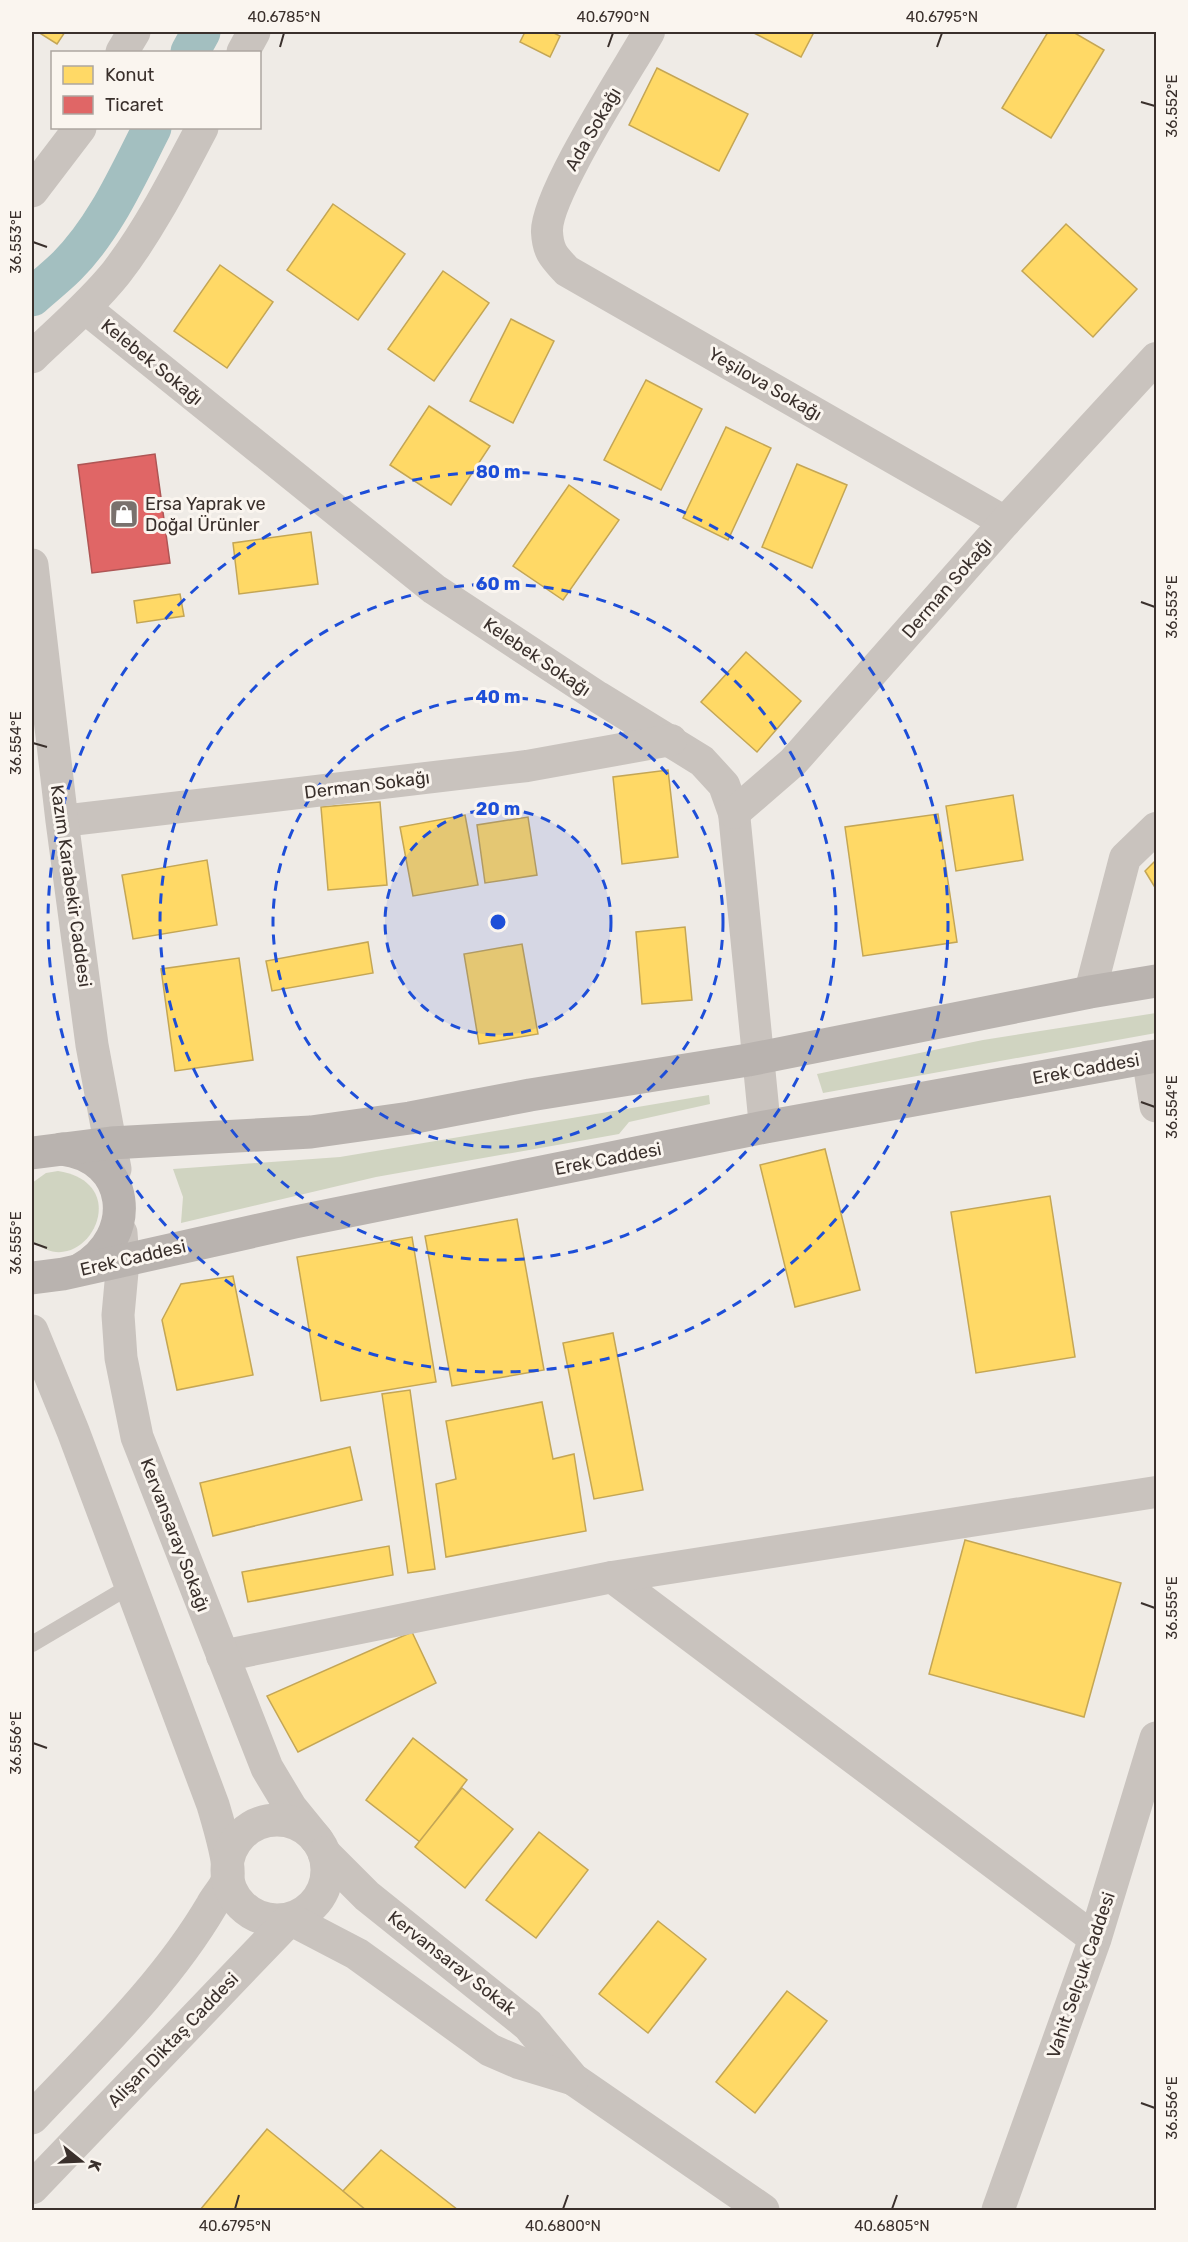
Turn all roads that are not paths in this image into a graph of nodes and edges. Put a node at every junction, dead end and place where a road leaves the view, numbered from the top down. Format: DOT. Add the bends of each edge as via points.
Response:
graph roads {
  1 [pos="134,32"];
  2 [pos="254,32"];
  3 [pos="649,32"];
  4 [pos="123,51"];
  5 [pos="244,51"];
  6 [pos="79,129"];
  7 [pos="201,129"];
  8 [pos="32,191"];
  9 [pos="546,230"];
  10 [pos="85,308"];
  11 [pos="32,357"];
  12 [pos="1156,358"];
  13 [pos="1005,522"];
  14 [pos="32,565"];
  15 [pos="670,740"];
  16 [pos="734,813"];
  17 [pos="62,821"];
  18 [pos="1156,828"];
  19 [pos="1156,981"];
  20 [pos="1090,992"];
  21 [pos="1153,1057"];
  22 [pos="758,1058"];
  23 [pos="1156,1106"];
  24 [pos="765,1127"];
  25 [pos="111,1143"];
  26 [pos="40,1152"];
  27 [pos="120,1206"];
  28 [pos="123,1261"];
  29 [pos="42,1273"];
  30 [pos="32,1331"];
  31 [pos="1156,1492"];
  32 [pos="612,1577"];
  33 [pos="132,1585"];
  34 [pos="32,1644"];
  35 [pos="222,1656"];
  36 [pos="1156,1738"];
  37 [pos="320,1846"];
  38 [pos="228,1878"];
  39 [pos="290,1918"];
  40 [pos="1095,1939"];
  41 [pos="573,2079"];
  42 [pos="32,2118"];
  43 [pos="32,2188"];
  44 [pos="763,2211"];
  45 [pos="998,2211"];
  1 -- 4 [label="street"];
  2 -- 5 [label="street"];
  3 -- 9 [label="street, Ada Sokağı" via="569,170"];
  6 -- 8 [label="street"];
  7 -- 10 [label="street" via="148,225 116,273"];
  9 -- 13 [label="street, Yeşilova Sokağı" via="551,255 567,271"];
  10 -- 11 [label="street"];
  10 -- 15 [label="street, Kelebek Sokağı" via="434,588"];
  12 -- 13 [label="street, Derman Sokağı"];
  13 -- 16 [label="street, Derman Sokağı" via="793,762"];
  14 -- 17 [label="street, Kazım Karabekir Caddesi"];
  15 -- 16 [label="street, Kelebek Sokağı" via="702,761 724,785"];
  15 -- 17 [label="street, Derman Sokağı" via="528,766"];
  16 -- 22 [label="street, Kelebek Sokağı"];
  17 -- 25 [label="street, Kazım Karabekir Caddesi" via="92,1045"];
  18 -- 20 [label="street" via="1125,858"];
  19 -- 20 [label="main road"];
  20 -- 22 [label="main road"];
  21 -- 23 [label="street"];
  21 -- 24 [label="main road, Erek Caddesi"];
  22 -- 24 [label="street, Kelebek Sokağı"];
  22 -- 25 [label="main road" via="311,1132"];
  24 -- 28 [label="main road, Erek Caddesi" via="295,1222"];
  25 -- 26 [label="main road"];
  25 -- 27 [label="street, Kazım Karabekir Caddesi"];
  26 -- 27 [label="main road" via="74,1150 92,1158 116,1187"];
  27 -- 28 [label="street, Kervansaray Sokağı"];
  27 -- 29 [label="main road, Erek Caddesi" via="111,1243 98,1259 82,1269"];
  28 -- 29 [label="main road, Erek Caddesi"];
  28 -- 35 [label="street, Kervansaray Sokağı" via="118,1315 121,1358 137,1437"];
  30 -- 33 [label="street"];
  31 -- 32 [label="street"];
  32 -- 35 [label="street"];
  32 -- 40 [label="street"];
  33 -- 34 [label="lane"];
  33 -- 38 [label="street" via="213,1805"];
  35 -- 37 [label="street, Kervansaray Sokağı" via="267,1768 285,1800"];
  36 -- 40 [label="street, Vahit Selçuk Caddesi"];
  37 -- 38 [label="street" via="304,1828 290,1822 258,1824 244,1832 234,1846 228,1861"];
  37 -- 39 [label="street" via="327,1869 325,1886 305,1911"];
  37 -- 41 [label="street, Kervansaray Sokak" via="367,1896 521,2018"];
  38 -- 39 [label="street" via="232,1894 243,1907 273,1920"];
  38 -- 42 [label="street" via="196,1932 171,1964"];
  39 -- 41 [label="street, Kervansaray Sokak" via="357,1954 490,2050"];
  39 -- 43 [label="street, Alişan Diktaş Caddesi"];
  40 -- 45 [label="street, Vahit Selçuk Caddesi"];
  41 -- 44 [label="street, Kervansaray Sokak"];
}
